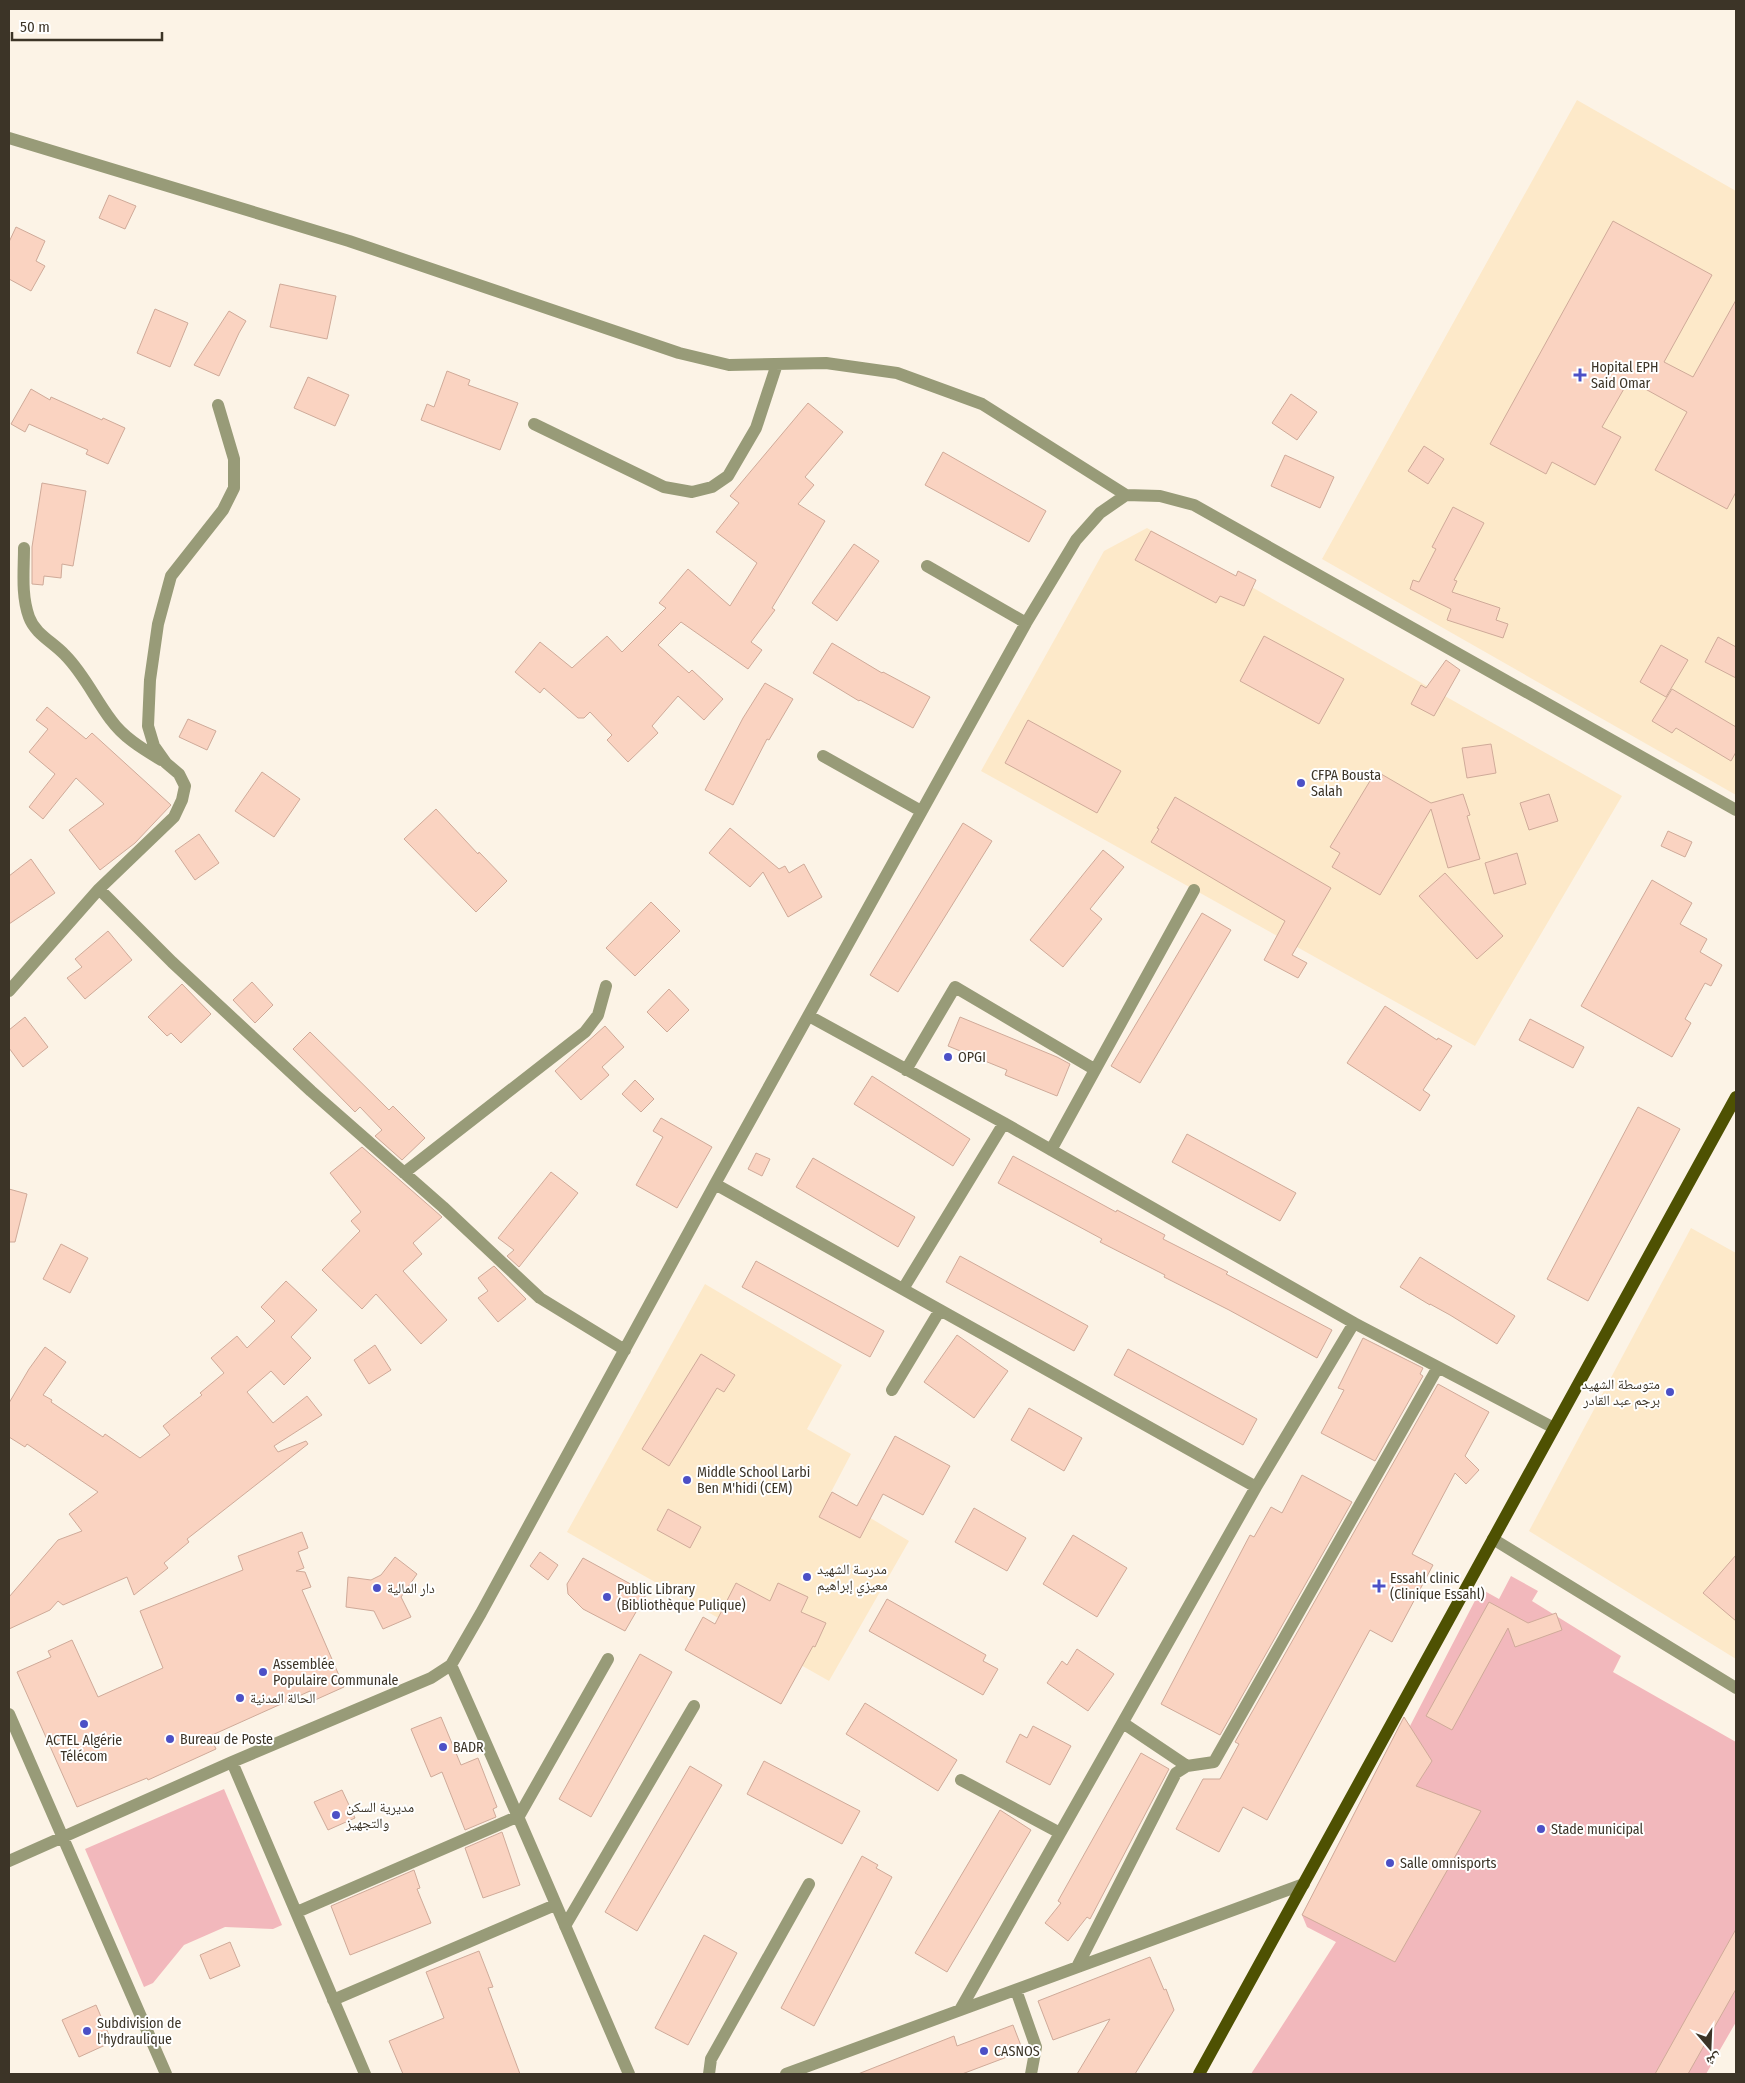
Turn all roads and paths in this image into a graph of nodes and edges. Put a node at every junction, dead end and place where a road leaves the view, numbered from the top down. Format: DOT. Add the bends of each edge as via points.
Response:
graph roads {
  1 [pos="9,138"];
  2 [pos="777,364"];
  3 [pos="218,405"];
  4 [pos="534,424"];
  5 [pos="1126,495"];
  6 [pos="24,548"];
  7 [pos="927,566"];
  8 [pos="1026,623"];
  9 [pos="823,756"];
  10 [pos="166,763"];
  11 [pos="1736,810"];
  12 [pos="921,811"];
  13 [pos="100,890"];
  14 [pos="1194,890"];
  15 [pos="606,986"];
  16 [pos="9,991"];
  17 [pos="809,1016"];
  18 [pos="1094,1069"];
  19 [pos="906,1070"];
  20 [pos="1736,1097"];
  21 [pos="1004,1123"];
  22 [pos="1051,1150"];
  23 [pos="404,1173"];
  24 [pos="715,1184"];
  25 [pos="903,1289"];
  26 [pos="940,1310"];
  27 [pos="1354,1323"];
  28 [pos="624,1350"];
  29 [pos="1438,1367"];
  30 [pos="892,1390"];
  31 [pos="1554,1428"];
  32 [pos="1256,1487"];
  33 [pos="1493,1539"];
  34 [pos="608,1659"];
  35 [pos="451,1665"];
  36 [pos="1736,1688"];
  37 [pos="694,1706"];
  38 [pos="9,1714"];
  39 [pos="1122,1723"];
  40 [pos="232,1762"];
  41 [pos="1187,1766"];
  42 [pos="961,1780"];
  43 [pos="519,1816"];
  44 [pos="1060,1834"];
  45 [pos="63,1837"];
  46 [pos="9,1860"];
  47 [pos="809,1884"];
  48 [pos="1304,1884"];
  49 [pos="555,1905"];
  50 [pos="297,1912"];
  51 [pos="565,1926"];
  52 [pos="1076,1968"];
  53 [pos="1016,1990"];
  54 [pos="333,2000"];
  55 [pos="960,2010"];
  56 [pos="166,2074"];
  57 [pos="365,2074"];
  58 [pos="629,2074"];
  59 [pos="708,2074"];
  60 [pos="786,2074"];
  61 [pos="1031,2074"];
  62 [pos="1199,2074"];
  1 -- 2 [label="street" via="349,241 679,353 729,365"];
  2 -- 4 [label="street" via="756,428 728,476 712,487 692,492 664,487"];
  2 -- 5 [label="street" via="826,363 897,373 982,404"];
  3 -- 10 [label="street" via="234,459 234,488 223,510 171,576 158,624 148,726 154,746"];
  5 -- 8 [label="street" via="1100,513 1076,540"];
  5 -- 11 [label="street" via="1160,496 1194,505"];
  6 -- 10 [label="street" via="25,600 29,618 44,638 64,653 79,671 112,722 133,743"];
  7 -- 8 [label="street"];
  8 -- 12 [label="street"];
  9 -- 12 [label="street"];
  10 -- 13 [label="street" via="179,774 185,786 174,818"];
  12 -- 17 [label="street"];
  13 -- 16 [label="street"];
  13 -- 23 [label="street" via="310,1091"];
  14 -- 18 [label="street"];
  15 -- 23 [label="street" via="598,1015 585,1032"];
  17 -- 19 [label="street"];
  17 -- 24 [label="street"];
  18 -- 19 [label="street" via="955,987"];
  18 -- 22 [label="street"];
  19 -- 21 [label="street"];
  20 -- 31 [label="main road"];
  21 -- 22 [label="street"];
  21 -- 25 [label="street"];
  22 -- 27 [label="street"];
  23 -- 28 [label="street" via="540,1298"];
  24 -- 25 [label="street"];
  24 -- 28 [label="street"];
  25 -- 26 [label="street"];
  26 -- 30 [label="street"];
  26 -- 32 [label="street"];
  27 -- 29 [label="street"];
  27 -- 32 [label="street"];
  28 -- 35 [label="street"];
  29 -- 31 [label="street"];
  29 -- 41 [label="street" via="1214,1762"];
  31 -- 33 [label="main road"];
  32 -- 39 [label="street"];
  33 -- 36 [label="street"];
  33 -- 48 [label="main road"];
  34 -- 43 [label="street"];
  35 -- 40 [label="street" via="431,1678"];
  35 -- 43 [label="street"];
  37 -- 51 [label="street"];
  38 -- 45 [label="street"];
  39 -- 41 [label="street"];
  39 -- 44 [label="street"];
  40 -- 45 [label="street"];
  40 -- 50 [label="street"];
  41 -- 52 [label="street" via="1176,1773"];
  42 -- 44 [label="street"];
  43 -- 49 [label="street"];
  43 -- 50 [label="street"];
  44 -- 55 [label="street"];
  45 -- 46 [label="street"];
  45 -- 56 [label="street"];
  47 -- 59 [label="street" via="711,2059"];
  48 -- 52 [label="street"];
  48 -- 62 [label="main road"];
  49 -- 51 [label="street"];
  49 -- 54 [label="street"];
  50 -- 54 [label="street"];
  51 -- 58 [label="street"];
  52 -- 53 [label="street"];
  53 -- 55 [label="street"];
  53 -- 61 [label="street" via="1036,2047"];
  54 -- 57 [label="street"];
  55 -- 60 [label="street"];
}
